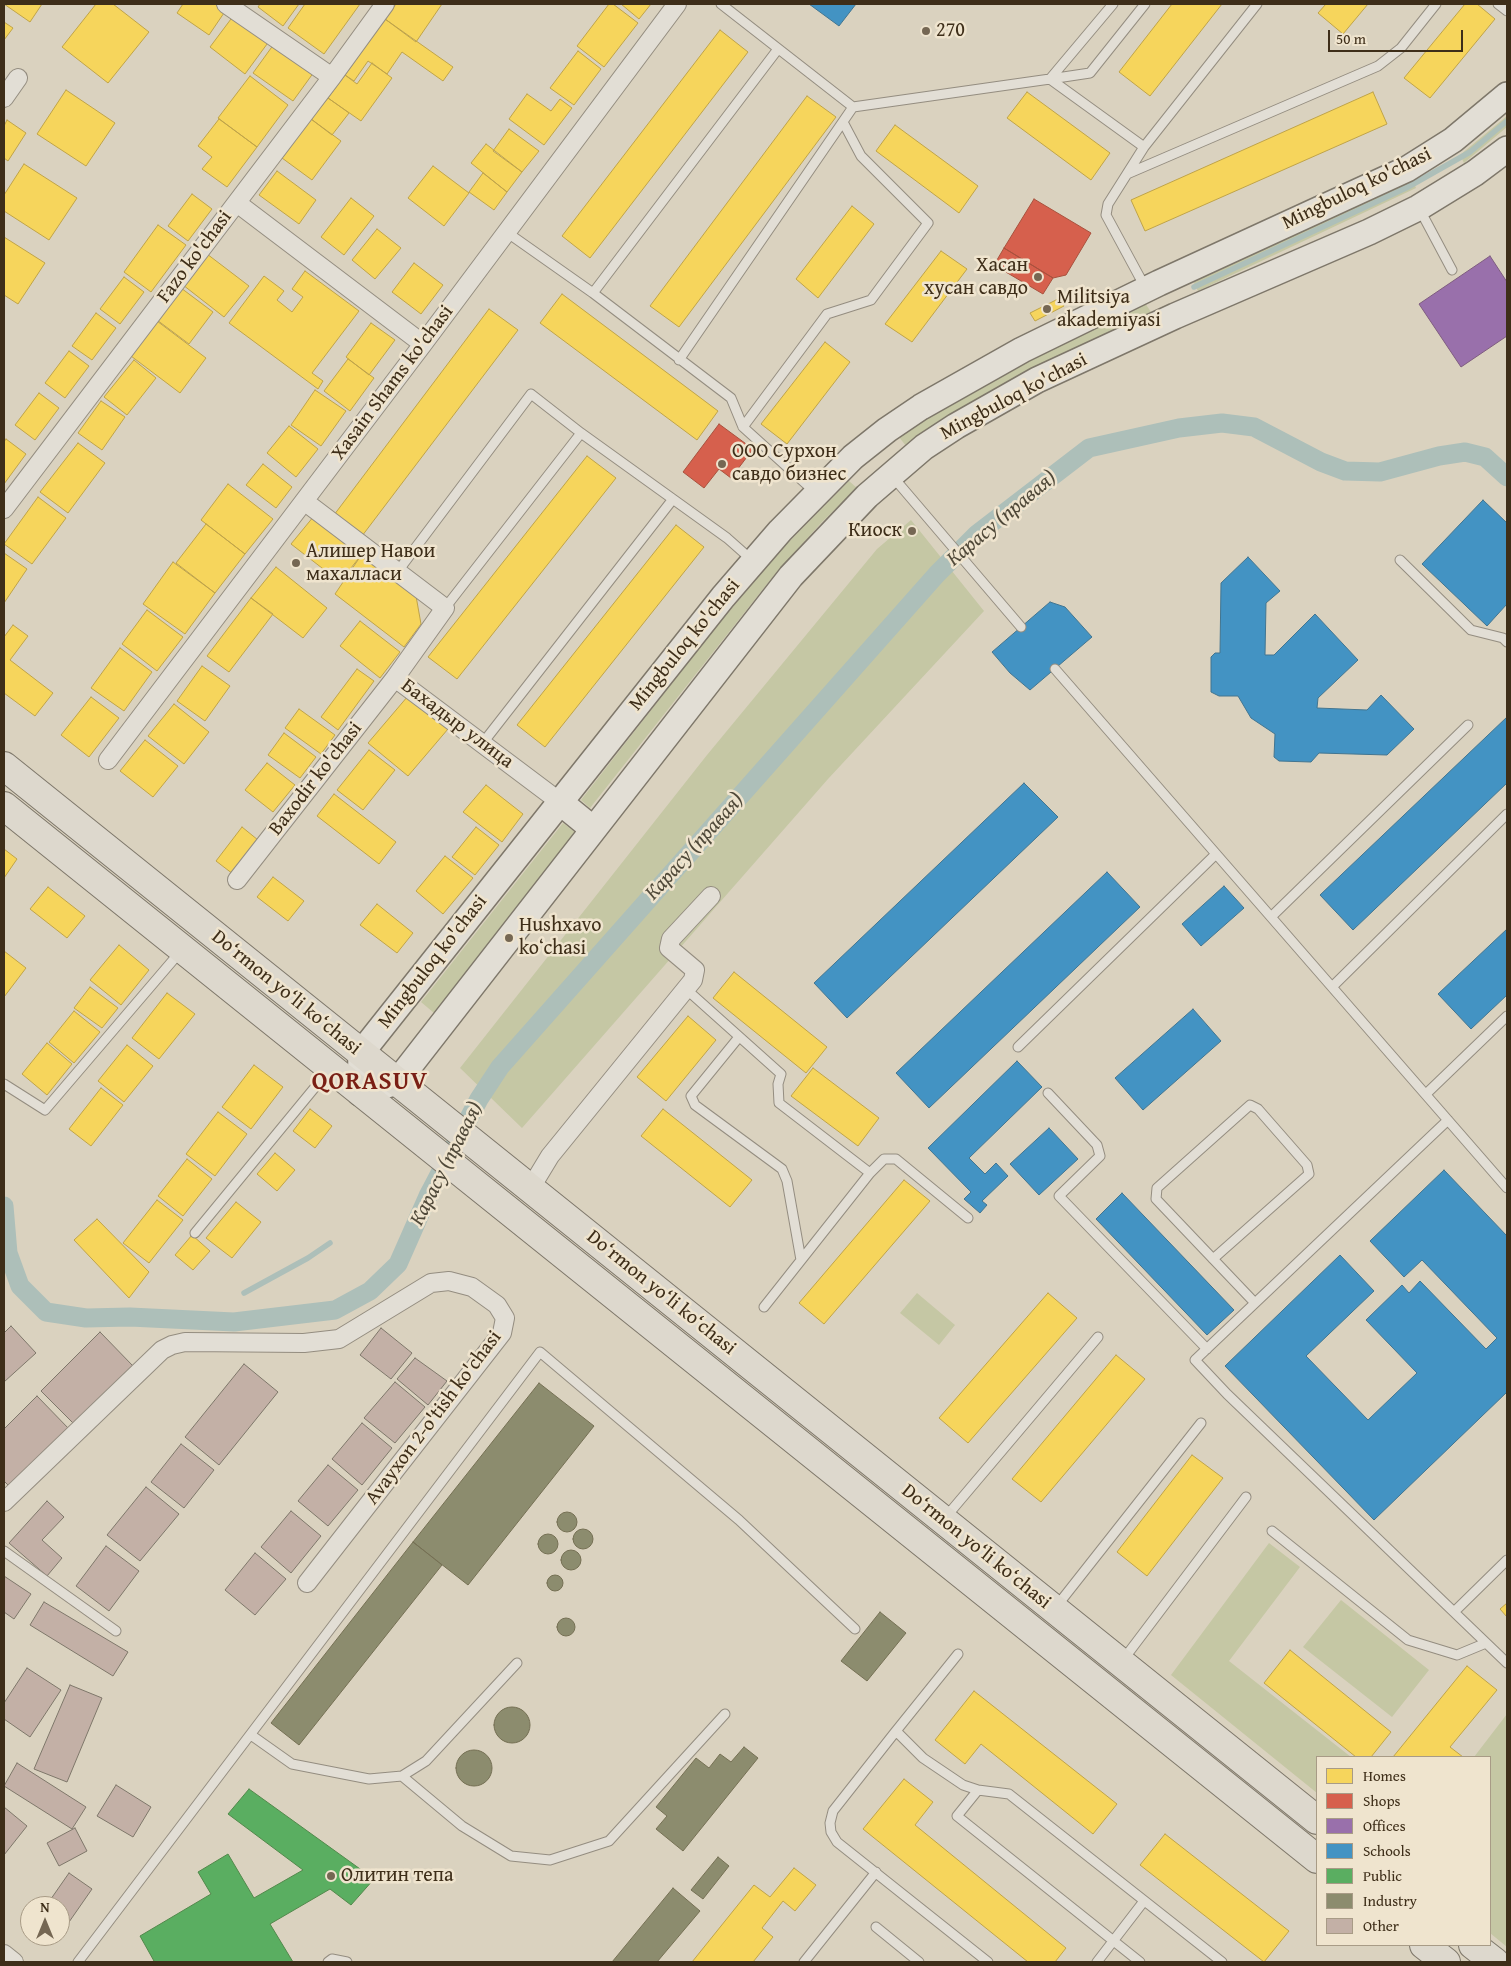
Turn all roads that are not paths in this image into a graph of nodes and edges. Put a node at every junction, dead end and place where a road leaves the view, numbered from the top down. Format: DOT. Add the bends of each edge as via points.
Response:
graph roads {
  1 [pos="226,4"];
  2 [pos="384,4"];
  3 [pos="677,4"];
  4 [pos="721,4"];
  5 [pos="1113,4"];
  6 [pos="1145,4"];
  7 [pos="1257,4"];
  8 [pos="1436,4"];
  9 [pos="1498,4"];
  10 [pos="1507,11"];
  11 [pos="778,49"];
  12 [pos="332,77"];
  13 [pos="18,78"];
  14 [pos="1050,79"];
  15 [pos="1507,95"];
  16 [pos="4,98"];
  17 [pos="853,107"];
  18 [pos="843,122"];
  19 [pos="1144,147"];
  20 [pos="1507,151"];
  21 [pos="1126,174"];
  22 [pos="237,203"];
  23 [pos="1418,208"];
  24 [pos="505,231"];
  25 [pos="1452,270"];
  26 [pos="1153,286"];
  27 [pos="593,293"];
  28 [pos="1175,316"];
  29 [pos="423,344"];
  30 [pos="679,360"];
  31 [pos="743,427"];
  32 [pos="580,433"];
  33 [pos="866,446"];
  34 [pos="891,474"];
  35 [pos="816,493"];
  36 [pos="673,499"];
  37 [pos="304,501"];
  38 [pos="4,509"];
  39 [pos="1400,560"];
  40 [pos="752,561"];
  41 [pos="401,567"];
  42 [pos="445,608"];
  43 [pos="1021,627"];
  44 [pos="1507,642"];
  45 [pos="1055,669"];
  46 [pos="396,678"];
  47 [pos="1468,725"];
  48 [pos="482,744"];
  49 [pos="108,760"];
  50 [pos="4,766"];
  51 [pos="560,802"];
  52 [pos="4,806"];
  53 [pos="1507,814"];
  54 [pos="593,829"];
  55 [pos="1216,854"];
  56 [pos="237,880"];
  57 [pos="710,896"];
  58 [pos="1271,916"];
  59 [pos="182,950"];
  60 [pos="1332,987"];
  61 [pos="686,989"];
  62 [pos="1507,1016"];
  63 [pos="739,1037"];
  64 [pos="1018,1047"];
  65 [pos="361,1053"];
  66 [pos="330,1069"];
  67 [pos="397,1082"];
  68 [pos="4,1084"];
  69 [pos="360,1093"];
  70 [pos="1048,1093"];
  71 [pos="1426,1094"];
  72 [pos="1448,1120"];
  73 [pos="870,1173"];
  74 [pos="1507,1188"];
  75 [pos="530,1189"];
  76 [pos="968,1218"];
  77 [pos="195,1233"];
  78 [pos="1213,1259"];
  79 [pos="801,1260"];
  80 [pos="1255,1303"];
  81 [pos="764,1307"];
  82 [pos="1098,1337"];
  83 [pos="1207,1349"];
  84 [pos="1201,1423"];
  85 [pos="1246,1497"];
  86 [pos="4,1502"];
  87 [pos="943,1520"];
  88 [pos="1272,1531"];
  89 [pos="4,1551"];
  90 [pos="1507,1560"];
  91 [pos="307,1583"];
  92 [pos="1054,1609"];
  93 [pos="1454,1612"];
  94 [pos="855,1629"];
  95 [pos="116,1631"];
  96 [pos="1486,1643"];
  97 [pos="958,1654"];
  98 [pos="517,1663"];
  99 [pos="1121,1663"];
  100 [pos="1507,1664"];
  101 [pos="725,1714"];
  102 [pos="896,1731"];
  103 [pos="250,1734"];
  104 [pos="402,1776"];
  105 [pos="978,1790"];
  106 [pos="1316,1819"];
  107 [pos="1316,1858"];
  108 [pos="876,1872"];
  109 [pos="1144,1901"];
  110 [pos="876,1927"];
  111 [pos="1113,1941"];
  112 [pos="1425,1946"];
  113 [pos="1474,1946"];
  114 [pos="4,1954"];
  115 [pos="14,1962"];
  116 [pos="78,1962"];
  117 [pos="328,1962"];
  118 [pos="347,1962"];
  119 [pos="804,1962"];
  120 [pos="919,1962"];
  121 [pos="988,1962"];
  122 [pos="1097,1962"];
  123 [pos="1140,1962"];
  124 [pos="1222,1962"];
  125 [pos="1446,1962"];
  126 [pos="1494,1962"];
  1 -- 12 [label="street"];
  2 -- 12 [label="street, Fazo ko'chasi"];
  3 -- 24 [label="street, Xasain Shams ko'chasi"];
  4 -- 11 [label="lane"];
  5 -- 14 [label="lane"];
  6 -- 14 [label="lane" via="1090,73"];
  7 -- 19 [label="lane"];
  8 -- 21 [label="lane" via="1401,48 1378,66"];
  9 -- 10 [label="lane"];
  11 -- 17 [label="lane"];
  11 -- 27 [label="lane"];
  12 -- 22 [label="street, Fazo ko'chasi"];
  13 -- 16 [label="street"];
  14 -- 17 [label="lane"];
  14 -- 19 [label="lane"];
  15 -- 26 [label="main road, Mingbuloq ko'chasi" via="1453,140 1407,169"];
  17 -- 18 [label="lane"];
  18 -- 30 [label="lane"];
  18 -- 31 [label="lane" via="861,156 928,223 871,300 827,314"];
  19 -- 21 [label="lane"];
  20 -- 23 [label="main road, Mingbuloq ko'chasi"];
  21 -- 26 [label="lane" via="1108,204 1106,215"];
  22 -- 29 [label="street"];
  22 -- 38 [label="street, Fazo ko'chasi"];
  23 -- 25 [label="lane"];
  23 -- 28 [label="main road, Mingbuloq ko'chasi"];
  24 -- 27 [label="lane"];
  24 -- 29 [label="street, Xasain Shams ko'chasi"];
  26 -- 28 [label="main road"];
  26 -- 33 [label="main road, Mingbuloq ko'chasi" via="962,382"];
  27 -- 30 [label="lane"];
  28 -- 34 [label="main road, Mingbuloq ko'chasi" via="1037,380 988,407 940,436"];
  29 -- 37 [label="street, Xasain Shams ko'chasi"];
  30 -- 31 [label="lane" via="731,398"];
  31 -- 35 [label="lane"];
  32 -- 36 [label="lane"];
  32 -- 41 [label="lane" via="531,394"];
  32 -- 42 [label="lane"];
  33 -- 34 [label="main road"];
  33 -- 35 [label="main road, Mingbuloq ko'chasi"];
  34 -- 43 [label="lane"];
  34 -- 54 [label="main road, Mingbuloq ko'chasi" via="847,515 791,576"];
  35 -- 40 [label="main road, Mingbuloq ko'chasi"];
  36 -- 40 [label="lane" via="727,538"];
  36 -- 48 [label="lane"];
  37 -- 42 [label="street"];
  37 -- 49 [label="street, Xasain Shams ko'chasi"];
  39 -- 44 [label="lane" via="1470,630 1503,638"];
  40 -- 51 [label="main road, Mingbuloq ko'chasi"];
  42 -- 46 [label="street, Бахадыр улица"];
  45 -- 55 [label="lane"];
  46 -- 48 [label="street, Бахадыр улица"];
  46 -- 56 [label="street, Baxodir ko'chasi"];
  47 -- 58 [label="lane"];
  48 -- 51 [label="street, Бахадыр улица"];
  50 -- 65 [label="main road, Do‘rmon yo‘li ko‘chasi"];
  51 -- 54 [label="main road"];
  51 -- 65 [label="main road, Mingbuloq ko'chasi"];
  52 -- 59 [label="main road, Do‘rmon yo‘li ko‘chasi"];
  53 -- 60 [label="lane"];
  54 -- 67 [label="main road, Mingbuloq ko'chasi"];
  55 -- 58 [label="lane"];
  55 -- 64 [label="lane"];
  57 -- 61 [label="street" via="671,939 669,948 695,970"];
  58 -- 60 [label="lane"];
  59 -- 66 [label="main road, Do‘rmon yo‘li ko‘chasi"];
  59 -- 68 [label="lane" via="45,1110"];
  60 -- 71 [label="lane"];
  61 -- 63 [label="lane"];
  61 -- 75 [label="street" via="550,1156"];
  62 -- 71 [label="lane"];
  63 -- 73 [label="lane" via="781,1074 779,1103"];
  63 -- 79 [label="lane" via="691,1096 695,1105 782,1169"];
  65 -- 67 [label="main road, Do‘rmon yo‘li ko‘chasi"];
  65 -- 69 [label="main road"];
  66 -- 69 [label="main road, Do‘rmon yo‘li ko‘chasi"];
  66 -- 77 [label="lane"];
  67 -- 69 [label="main road"];
  67 -- 75 [label="main road, Do‘rmon yo‘li ko‘chasi"];
  69 -- 107 [label="main road, Do‘rmon yo‘li ko‘chasi"];
  70 -- 83 [label="lane" via="1097,1145 1100,1156 1059,1196"];
  71 -- 72 [label="lane"];
  72 -- 74 [label="lane"];
  72 -- 80 [label="lane"];
  73 -- 76 [label="lane" via="884,1159 896,1159"];
  73 -- 79 [label="lane"];
  75 -- 87 [label="main road, Do‘rmon yo‘li ko‘chasi"];
  78 -- 78 [label="lane" via="1156,1198 1157,1188 1250,1104 1307,1165 1309,1174"];
  78 -- 80 [label="lane"];
  79 -- 81 [label="lane"];
  80 -- 83 [label="lane"];
  82 -- 87 [label="lane"];
  83 -- 93 [label="lane" via="1195,1360"];
  84 -- 92 [label="lane"];
  85 -- 99 [label="lane"];
  86 -- 91 [label="street, Avayxon 2-o'tish ko'chasi" via="162,1350 172,1345 185,1342 304,1343 339,1339 431,1283 449,1281 472,1287 498,1306 505,1318 502,1333"];
  87 -- 92 [label="main road, Do‘rmon yo‘li ko‘chasi"];
  88 -- 96 [label="lane" via="1408,1640 1457,1655"];
  89 -- 95 [label="lane"];
  90 -- 93 [label="lane"];
  92 -- 99 [label="main road, Do‘rmon yo‘li ko‘chasi"];
  93 -- 96 [label="lane"];
  94 -- 103 [label="lane" via="738,1520 540,1352"];
  96 -- 100 [label="lane"];
  97 -- 102 [label="lane"];
  98 -- 104 [label="lane" via="426,1761"];
  99 -- 106 [label="main road, Do‘rmon yo‘li ko‘chasi"];
  101 -- 104 [label="lane" via="609,1841 550,1860 511,1856 462,1826"];
  102 -- 105 [label="lane" via="923,1758"];
  102 -- 108 [label="lane" via="833,1812 830,1823 837,1842"];
  103 -- 104 [label="lane" via="292,1764 369,1779"];
  103 -- 116 [label="lane"];
  105 -- 109 [label="lane" via="1009,1794"];
  105 -- 111 [label="lane" via="957,1816"];
  108 -- 119 [label="lane"];
  108 -- 121 [label="lane"];
  109 -- 111 [label="lane"];
  109 -- 124 [label="lane"];
  110 -- 120 [label="lane"];
  111 -- 122 [label="lane"];
  111 -- 123 [label="lane"];
  112 -- 125 [label="main road"];
  113 -- 126 [label="main road"];
  114 -- 115 [label="street"];
  117 -- 118 [label="lane" via="332,1959"];
}
